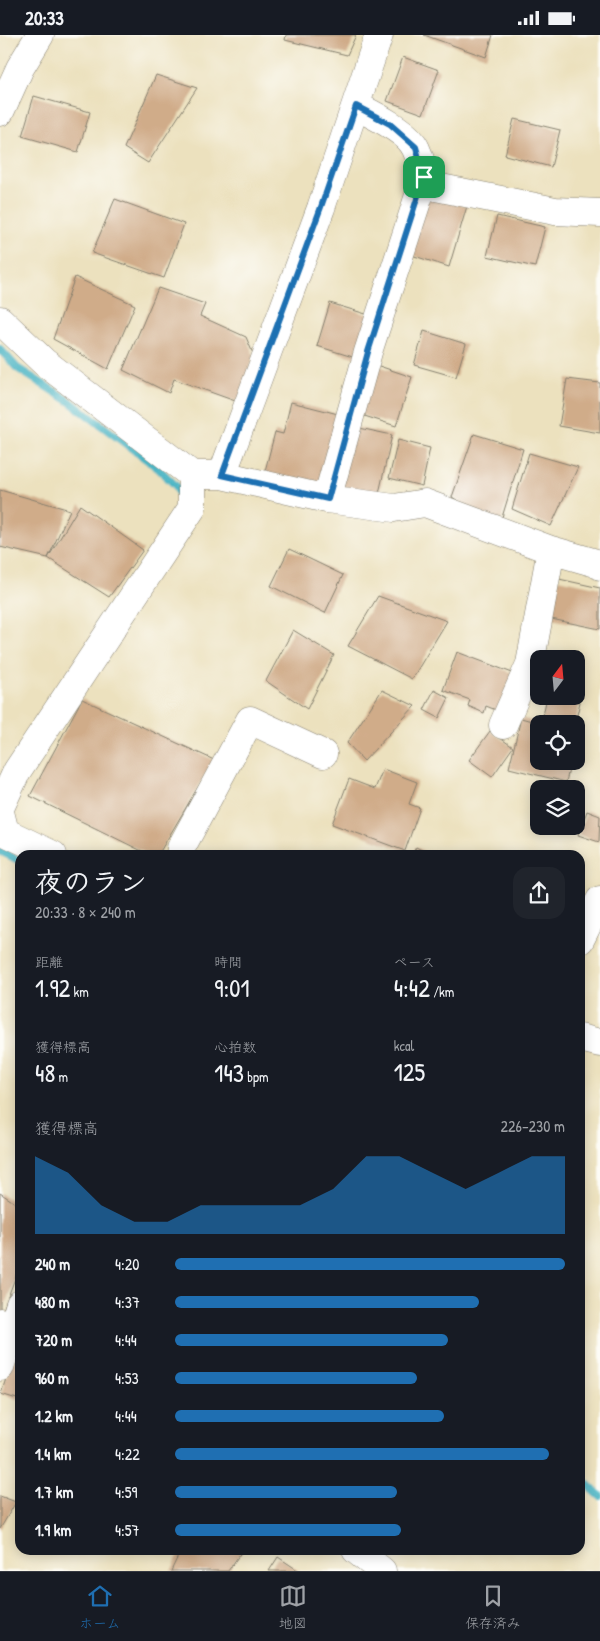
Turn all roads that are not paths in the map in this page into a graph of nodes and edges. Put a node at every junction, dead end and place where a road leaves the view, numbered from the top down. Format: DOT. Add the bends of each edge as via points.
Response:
graph roads {
  1 [pos="40,35"];
  2 [pos="379,35"];
  3 [pos="356,106"];
  4 [pos="0,113"];
  5 [pos="424,177"];
  6 [pos="600,213"];
  7 [pos="0,320"];
  8 [pos="192,475"];
  9 [pos="222,475"];
  10 [pos="328,499"];
  11 [pos="551,550"];
  12 [pos="599,560"];
  13 [pos="503,725"];
  14 [pos="323,754"];
  15 [pos="8,765"];
  16 [pos="0,808"];
  17 [pos="0,812"];
  18 [pos="42,850"];
  19 [pos="188,850"];
  20 [pos="600,900"];
  21 [pos="585,930"];
  22 [pos="585,1039"];
  23 [pos="600,1043"];
  24 [pos="15,1316"];
  25 [pos="10,1328"];
  26 [pos="0,1367"];
  27 [pos="362,1555"];
  28 [pos="382,1571"];
  1 -- 4 [label="street" via="20,68"];
  2 -- 3 [label="street"];
  3 -- 5 [label="street" via="390,124 416,147"];
  3 -- 9 [label="street"];
  5 -- 6 [label="street" via="436,187 555,211"];
  5 -- 10 [label="street" via="368,352"];
  7 -- 8 [label="street" via="44,362"];
  8 -- 9 [label="street"];
  8 -- 15 [label="street" via="192,508"];
  9 -- 10 [label="street"];
  10 -- 11 [label="street" via="394,508 425,503"];
  11 -- 12 [label="street"];
  11 -- 13 [label="street" via="530,664"];
  14 -- 19 [label="street" via="250,720"];
  15 -- 16 [label="street"];
  17 -- 18 [label="street" via="5,832"];
  20 -- 21 [label="street"];
  22 -- 23 [label="street"];
  24 -- 25 [label="street"];
  25 -- 26 [label="street"];
  27 -- 28 [label="street"];
}
